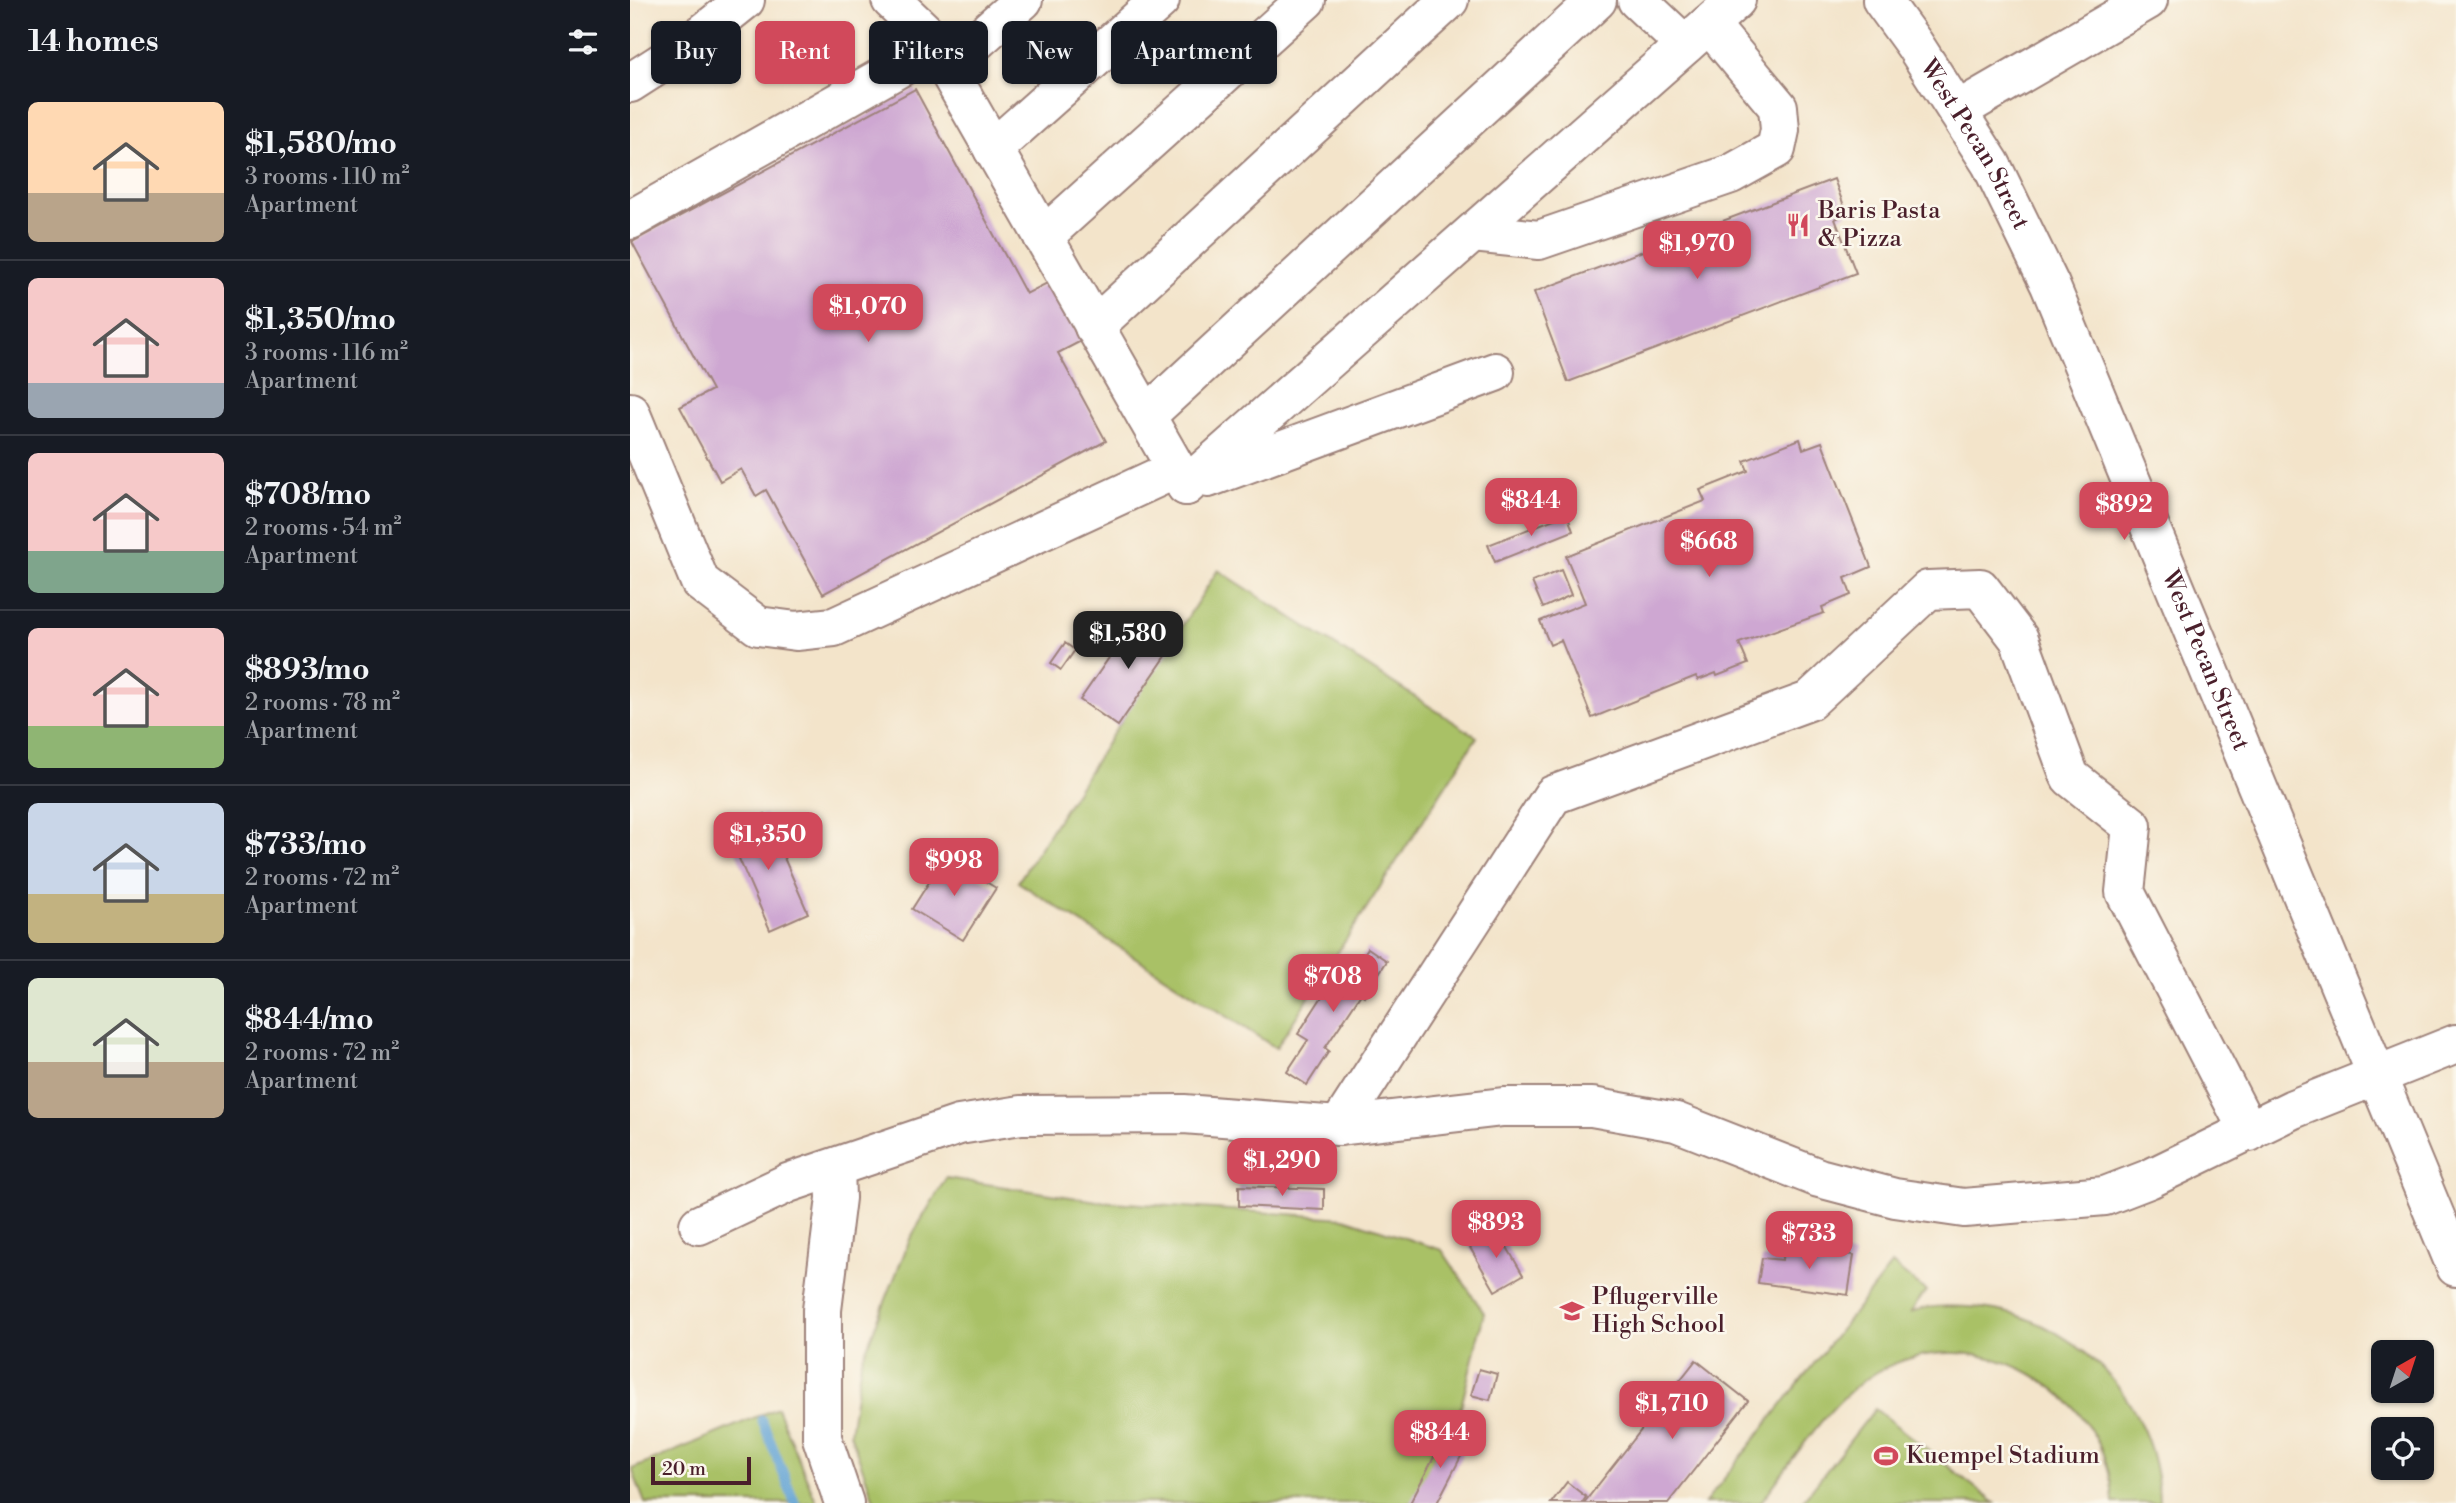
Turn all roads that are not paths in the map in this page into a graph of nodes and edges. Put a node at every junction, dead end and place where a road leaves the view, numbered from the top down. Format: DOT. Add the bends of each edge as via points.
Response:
graph roads {
  1 [pos="745,0"];
  2 [pos="1023,0"];
  3 [pos="1160,0"];
  4 [pos="1306,0"];
  5 [pos="1448,0"];
  6 [pos="1597,0"];
  7 [pos="1637,0"];
  8 [pos="1882,0"];
  9 [pos="2148,0"];
  10 [pos="898,2"];
  11 [pos="915,21"];
  12 [pos="1710,23"];
  13 [pos="988,24"];
  14 [pos="630,83"];
  15 [pos="890,84"];
  16 [pos="955,84"];
  17 [pos="1958,111"];
  18 [pos="993,149"];
  19 [pos="630,220"];
  20 [pos="1473,233"];
  21 [pos="1043,237"];
  22 [pos="1094,327"];
  23 [pos="1495,372"];
  24 [pos="630,412"];
  25 [pos="1146,416"];
  26 [pos="1181,477"];
  27 [pos="2456,1044"];
  28 [pos="2377,1077"];
  29 [pos="1339,1126"];
  30 [pos="2249,1132"];
  31 [pos="835,1168"];
  32 [pos="699,1225"];
  33 [pos="2456,1267"];
  34 [pos="844,1503"];
  1 -- 14 [label="main road" via="687,47"];
  2 -- 13 [label="main road"];
  3 -- 18 [label="main road"];
  4 -- 21 [label="main road"];
  5 -- 22 [label="main road"];
  6 -- 25 [label="main road"];
  7 -- 12 [label="main road"];
  8 -- 17 [label="main road, West Pecan Street"];
  9 -- 17 [label="main road"];
  10 -- 11 [label="main road"];
  12 -- 20 [label="main road"];
  12 -- 20 [label="main road" via="1778,107 1776,149 1731,174 1539,240"];
  15 -- 19 [label="main road"];
  16 -- 18 [label="main road"];
  17 -- 28 [label="main road, West Pecan Street" via="1991,164 2050,285"];
  18 -- 21 [label="main road"];
  20 -- 26 [label="main road"];
  21 -- 22 [label="main road"];
  22 -- 25 [label="main road"];
  23 -- 26 [label="main road"];
  24 -- 26 [label="main road" via="700,582 758,626 796,631 834,628"];
  25 -- 26 [label="main road"];
  27 -- 28 [label="main road"];
  28 -- 30 [label="main road" via="2293,1109"];
  28 -- 33 [label="main road, West Pecan Street"];
  29 -- 30 [label="main road" via="1503,1107 1592,1107 1676,1122 1839,1184 1964,1208 2105,1196"];
  29 -- 30 [label="main road" via="1553,795 1809,701 1928,590 1980,588 2019,639 2070,777 2132,825 2125,892"];
  29 -- 31 [label="main road" via="1184,1114 1021,1115 959,1125"];
  31 -- 32 [label="main road" via="789,1183"];
  31 -- 34 [label="main road" via="836,1198 821,1310 822,1438"];
}
